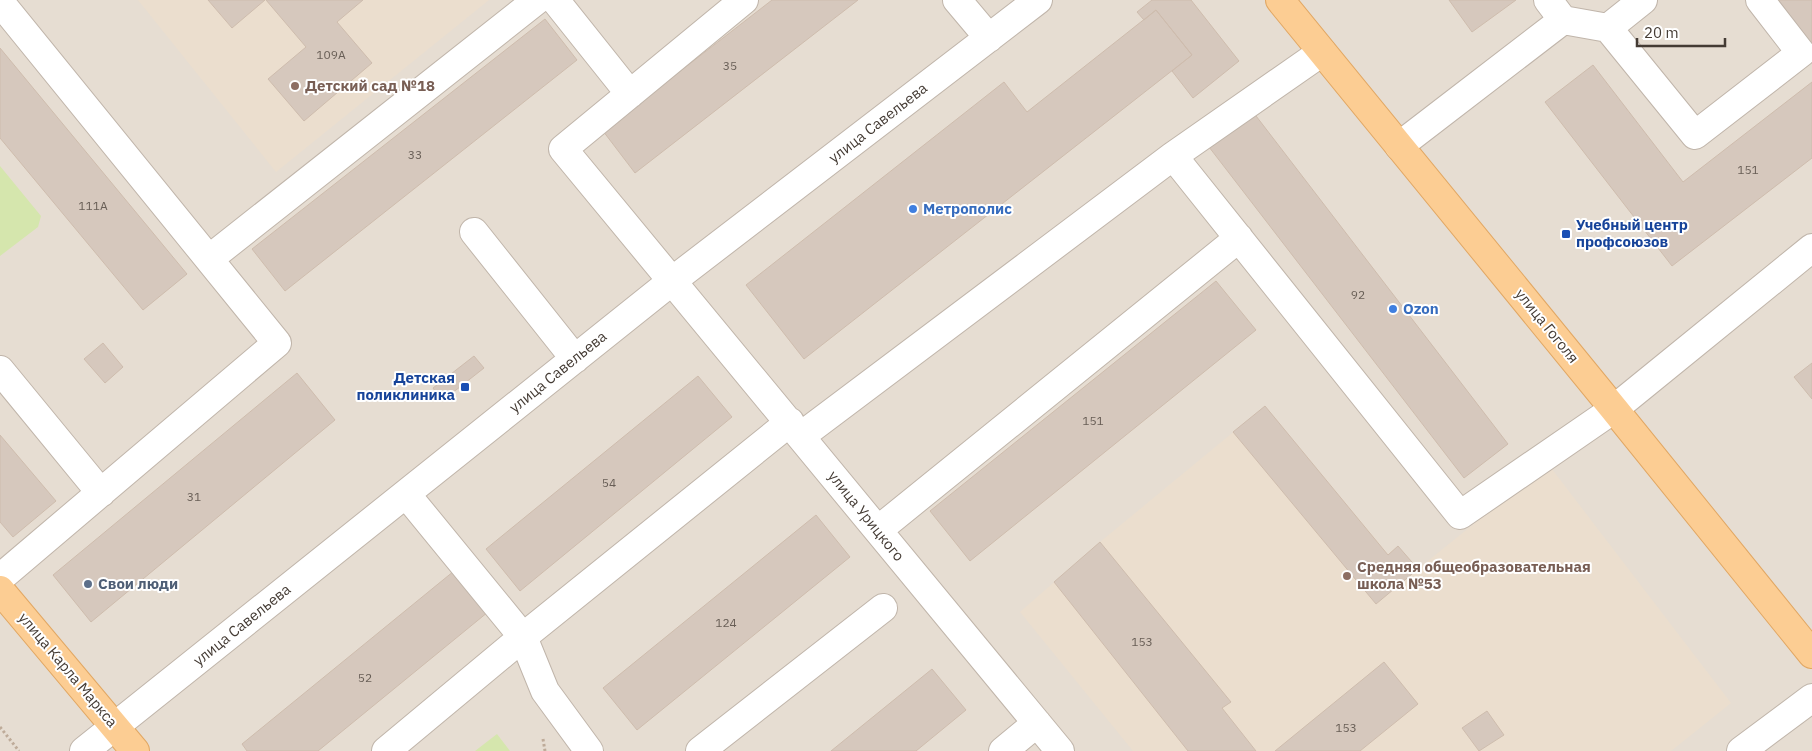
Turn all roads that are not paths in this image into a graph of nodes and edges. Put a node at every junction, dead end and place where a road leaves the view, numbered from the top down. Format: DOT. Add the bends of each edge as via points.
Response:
graph roads {
  1 [pos="537,0"];
  2 [pos="555,0"];
  3 [pos="744,0"];
  4 [pos="957,0"];
  5 [pos="1038,0"];
  6 [pos="1280,0"];
  7 [pos="1643,0"];
  8 [pos="1760,0"];
  9 [pos="0,2"];
  10 [pos="1555,10"];
  11 [pos="1608,28"];
  12 [pos="989,38"];
  13 [pos="1322,52"];
  14 [pos="630,94"];
  15 [pos="1399,146"];
  16 [pos="1173,156"];
  17 [pos="474,232"];
  18 [pos="1238,238"];
  19 [pos="1812,248"];
  20 [pos="209,260"];
  21 [pos="672,282"];
  22 [pos="575,359"];
  23 [pos="0,370"];
  24 [pos="1614,409"];
  25 [pos="796,429"];
  26 [pos="100,493"];
  27 [pos="406,494"];
  28 [pos="878,530"];
  29 [pos="0,578"];
  30 [pos="0,590"];
  31 [pos="883,608"];
  32 [pos="523,637"];
  33 [pos="1812,654"];
  34 [pos="1812,698"];
  35 [pos="1037,723"];
  36 [pos="115,726"];
  37 [pos="84,751"];
  38 [pos="135,751"];
  39 [pos="386,751"];
  40 [pos="589,751"];
  41 [pos="700,751"];
  42 [pos="1003,751"];
  43 [pos="1060,751"];
  44 [pos="1741,751"];
  1 -- 20 [label="street"];
  2 -- 14 [label="street"];
  3 -- 14 [label="street"];
  4 -- 12 [label="street"];
  5 -- 12 [label="street, улица Савельева"];
  6 -- 13 [label="main road, улица Гоголя"];
  7 -- 11 [label="street"];
  8 -- 11 [label="street" via="1801,53 1695,136"];
  9 -- 20 [label="street"];
  10 -- 11 [label="street"];
  10 -- 15 [label="street"];
  12 -- 21 [label="street, улица Савельева"];
  13 -- 15 [label="main road, улица Гоголя"];
  13 -- 16 [label="street"];
  14 -- 21 [label="street, улица Урицкого" via="563,149"];
  15 -- 24 [label="main road, улица Гоголя"];
  16 -- 18 [label="street"];
  16 -- 25 [label="street"];
  17 -- 22 [label="street"];
  18 -- 24 [label="street" via="1460,515"];
  18 -- 28 [label="street"];
  19 -- 24 [label="street"];
  20 -- 26 [label="street" via="277,344"];
  21 -- 22 [label="street, улица Савельева"];
  21 -- 25 [label="street, улица Урицкого"];
  22 -- 27 [label="street, улица Савельева"];
  23 -- 26 [label="street"];
  24 -- 33 [label="main road, улица Гоголя"];
  25 -- 28 [label="street, улица Урицкого"];
  25 -- 32 [label="street"];
  26 -- 29 [label="street"];
  27 -- 32 [label="street"];
  27 -- 36 [label="street, улица Савельева"];
  28 -- 35 [label="street, улица Урицкого"];
  30 -- 36 [label="main road, улица Карла Маркса"];
  31 -- 41 [label="street"];
  32 -- 39 [label="street"];
  32 -- 40 [label="street" via="545,691"];
  34 -- 44 [label="street"];
  35 -- 42 [label="street"];
  35 -- 43 [label="street, улица Урицкого"];
  36 -- 37 [label="street, улица Савельева"];
  36 -- 38 [label="main road, улица Карла Маркса"];
}
